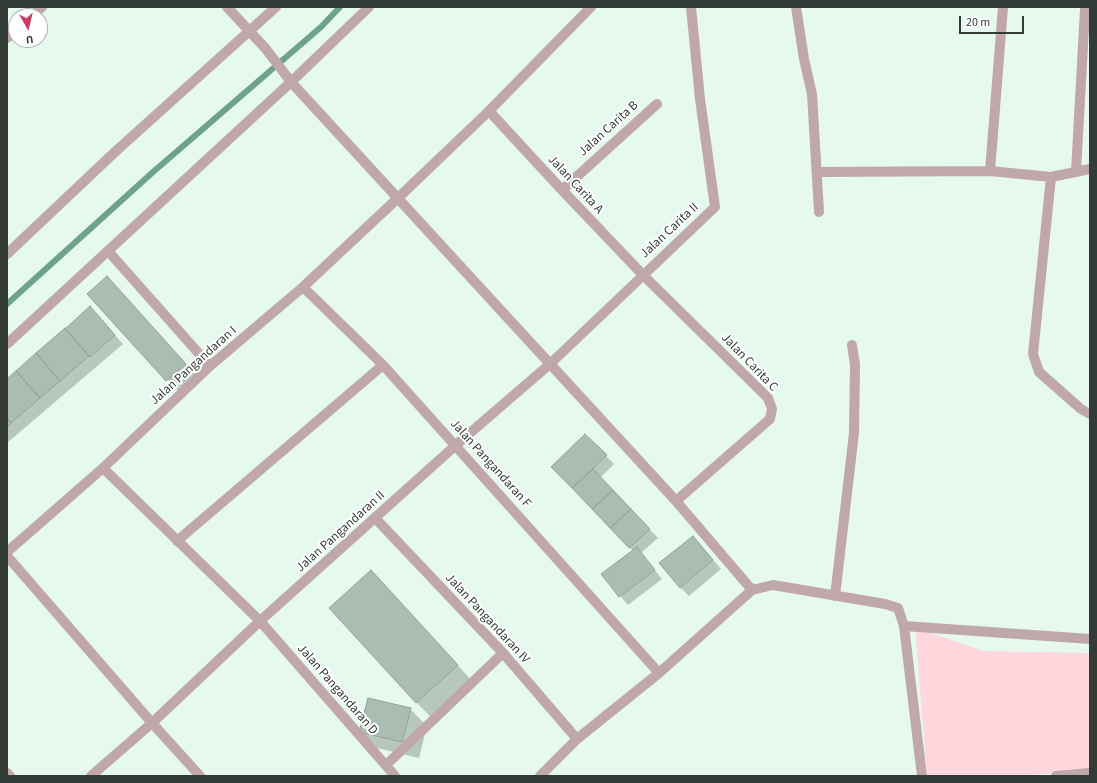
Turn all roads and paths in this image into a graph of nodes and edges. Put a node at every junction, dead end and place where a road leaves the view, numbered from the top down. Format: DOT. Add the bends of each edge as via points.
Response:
graph roads {
  1 [pos="227,7"];
  2 [pos="276,7"];
  3 [pos="369,7"];
  4 [pos="591,7"];
  5 [pos="691,7"];
  6 [pos="796,7"];
  7 [pos="1003,7"];
  8 [pos="1088,10"];
  9 [pos="249,31"];
  10 [pos="292,82"];
  11 [pos="657,104"];
  12 [pos="489,111"];
  13 [pos="1090,170"];
  14 [pos="990,171"];
  15 [pos="1076,171"];
  16 [pos="817,172"];
  17 [pos="1051,177"];
  18 [pos="562,190"];
  19 [pos="398,198"];
  20 [pos="819,212"];
  21 [pos="108,251"];
  22 [pos="7,254"];
  23 [pos="643,275"];
  24 [pos="303,287"];
  25 [pos="7,344"];
  26 [pos="852,345"];
  27 [pos="550,364"];
  28 [pos="383,365"];
  29 [pos="210,366"];
  30 [pos="1090,414"];
  31 [pos="456,445"];
  32 [pos="103,468"];
  33 [pos="676,501"];
  34 [pos="376,519"];
  35 [pos="177,541"];
  36 [pos="7,552"];
  37 [pos="7,556"];
  38 [pos="752,590"];
  39 [pos="835,596"];
  40 [pos="260,621"];
  41 [pos="904,626"];
  42 [pos="1090,639"];
  43 [pos="503,653"];
  44 [pos="659,673"];
  45 [pos="152,723"];
  46 [pos="577,739"];
  47 [pos="386,765"];
  48 [pos="7,773"];
  49 [pos="1090,773"];
  50 [pos="10,776"];
  51 [pos="91,776"];
  52 [pos="200,776"];
  53 [pos="395,776"];
  54 [pos="540,776"];
  55 [pos="922,776"];
  56 [pos="1056,776"];
  1 -- 9 [label="street"];
  2 -- 9 [label="street"];
  3 -- 10 [label="street"];
  4 -- 12 [label="street, Jalan Pangandaran I"];
  5 -- 23 [label="street, Jalan Carita II" via="700,99 715,207"];
  6 -- 16 [label="street" via="812,94"];
  7 -- 14 [label="street"];
  8 -- 15 [label="street"];
  9 -- 10 [label="street"];
  9 -- 22 [label="street"];
  10 -- 19 [label="street"];
  10 -- 21 [label="street"];
  11 -- 18 [label="street, Jalan Carita B"];
  12 -- 18 [label="street, Jalan Carita A"];
  12 -- 19 [label="street, Jalan Pangandaran I"];
  13 -- 15 [label="street"];
  14 -- 16 [label="street"];
  14 -- 17 [label="street"];
  15 -- 17 [label="street"];
  16 -- 20 [label="street"];
  17 -- 30 [label="street" via="1032,354 1039,372"];
  18 -- 23 [label="street, Jalan Carita A"];
  19 -- 24 [label="street, Jalan Pangandaran I"];
  19 -- 27 [label="street"];
  21 -- 25 [label="street"];
  21 -- 29 [label="street"];
  23 -- 27 [label="street, Jalan Carita II"];
  23 -- 33 [label="street, Jalan Carita C" via="768,398 772,409 770,419"];
  24 -- 28 [label="street, Jalan Pangandaran F"];
  24 -- 29 [label="street, Jalan Pangandaran I"];
  26 -- 39 [label="street" via="855,365 854,433"];
  27 -- 31 [label="street, Jalan Pangandaran II"];
  27 -- 33 [label="street"];
  28 -- 31 [label="street, Jalan Pangandaran F"];
  28 -- 35 [label="street"];
  29 -- 32 [label="street, Jalan Pangandaran I"];
  31 -- 34 [label="street, Jalan Pangandaran II"];
  31 -- 44 [label="street, Jalan Pangandaran F"];
  32 -- 35 [label="street, Jalan Pangandaran D"];
  32 -- 36 [label="street, Jalan Pangandaran I"];
  33 -- 38 [label="street"];
  34 -- 40 [label="street, Jalan Pangandaran II"];
  34 -- 43 [label="street, Jalan Pangandaran IV"];
  35 -- 40 [label="street, Jalan Pangandaran D"];
  37 -- 45 [label="street"];
  38 -- 39 [label="street" via="773,585"];
  38 -- 44 [label="street"];
  39 -- 41 [label="street" via="898,608"];
  40 -- 45 [label="street, Jalan Pangandaran II"];
  40 -- 47 [label="street, Jalan Pangandaran D"];
  41 -- 42 [label="street"];
  41 -- 55 [label="street"];
  43 -- 46 [label="street, Jalan Pangandaran IV"];
  43 -- 47 [label="street"];
  44 -- 46 [label="street"];
  45 -- 51 [label="street, Jalan Pangandaran II"];
  45 -- 52 [label="street"];
  46 -- 54 [label="street"];
  47 -- 53 [label="street, Jalan Pangandaran D"];
  48 -- 50 [label="street"];
  49 -- 56 [label="street"];
}
